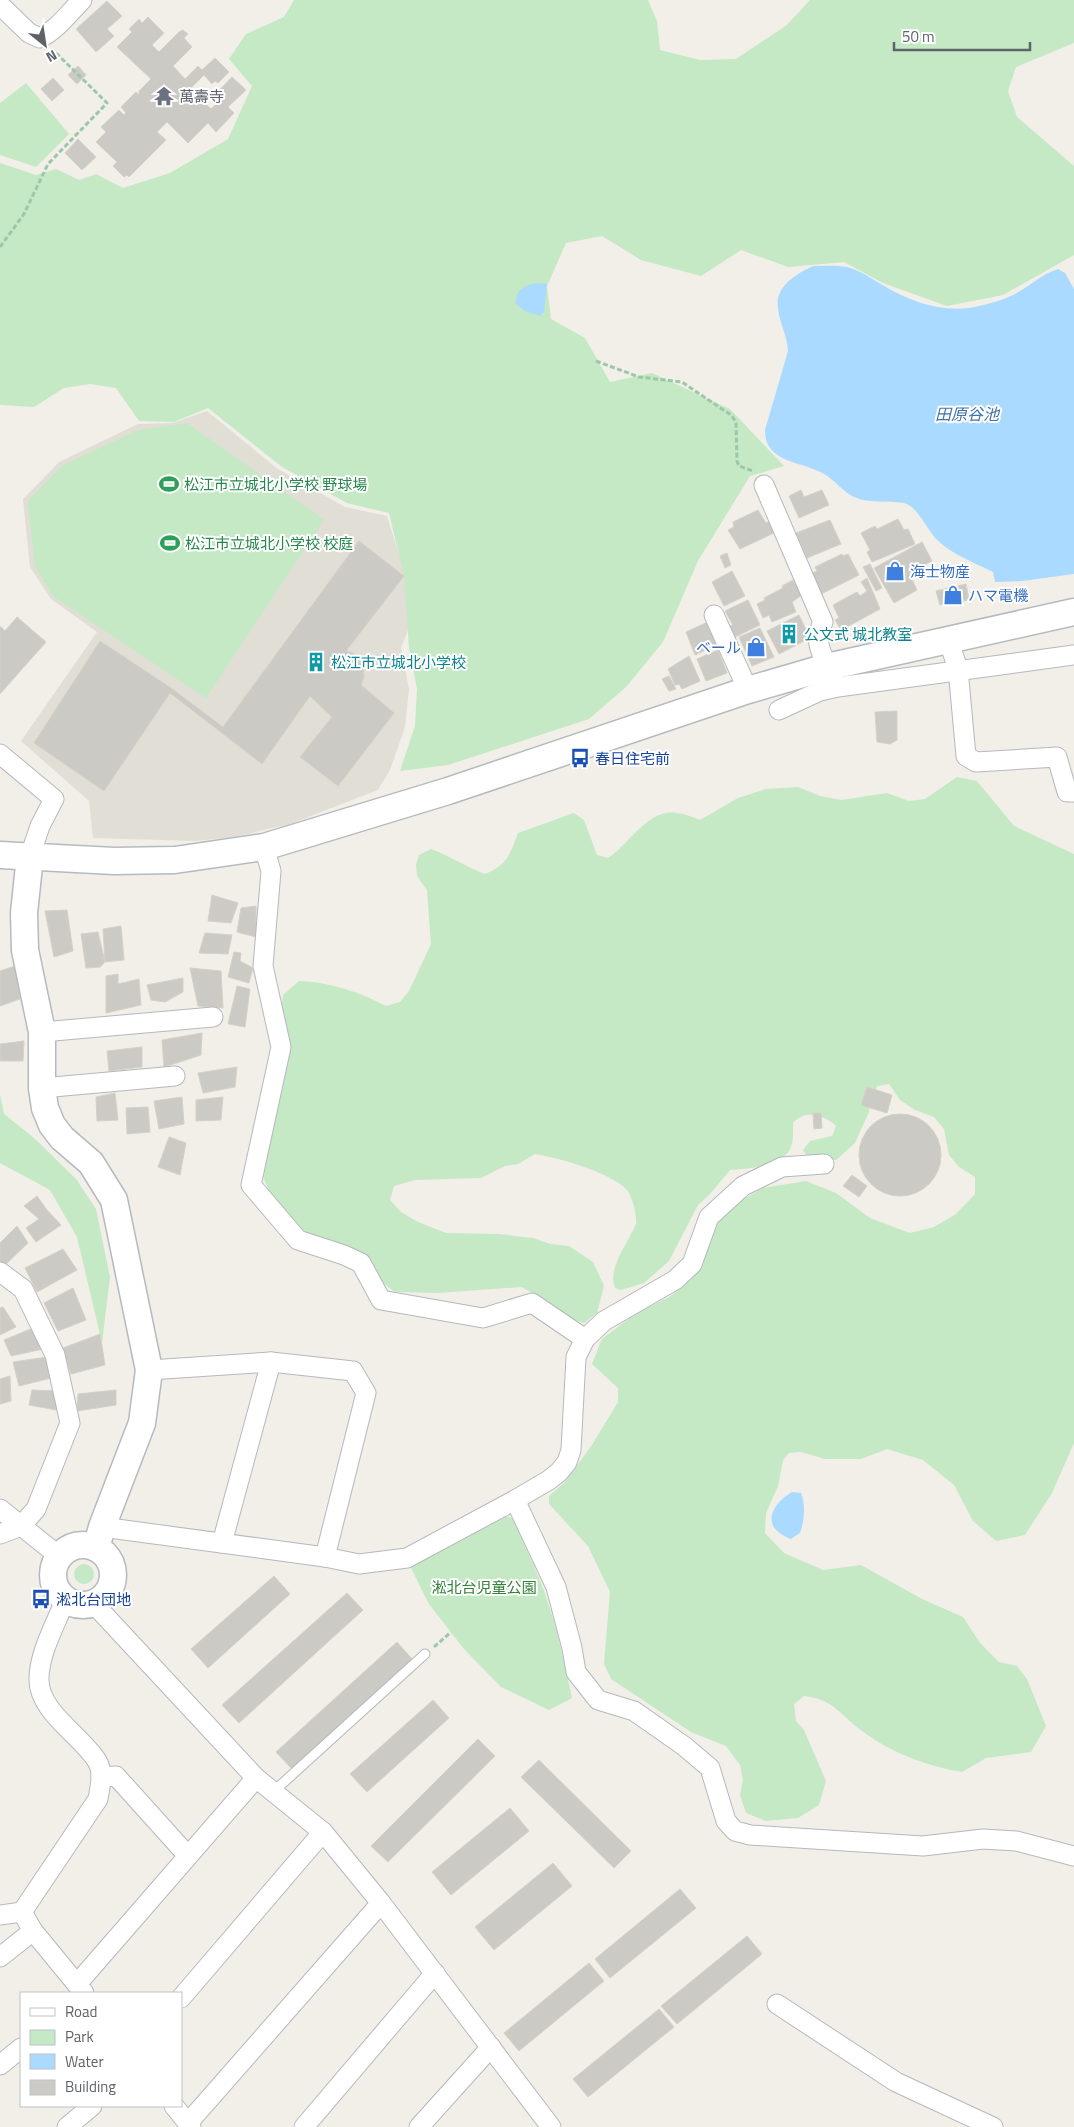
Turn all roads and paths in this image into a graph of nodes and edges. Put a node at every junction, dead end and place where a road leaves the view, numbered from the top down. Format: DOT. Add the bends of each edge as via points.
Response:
graph roads {
  1 [pos="82,0"];
  2 [pos="0,5"];
  3 [pos="49,46"];
  4 [pos="0,247"];
  5 [pos="596,362"];
  6 [pos="764,485"];
  7 [pos="1074,612"];
  8 [pos="714,615"];
  9 [pos="948,639"];
  10 [pos="1074,655"];
  11 [pos="827,667"];
  12 [pos="958,669"];
  13 [pos="748,690"];
  14 [pos="779,710"];
  15 [pos="0,754"];
  16 [pos="1074,792"];
  17 [pos="264,847"];
  18 [pos="0,855"];
  19 [pos="30,856"];
  20 [pos="213,1018"];
  21 [pos="42,1032"];
  22 [pos="175,1076"];
  23 [pos="42,1088"];
  24 [pos="824,1164"];
  25 [pos="0,1272"];
  26 [pos="585,1339"];
  27 [pos="271,1362"];
  28 [pos="149,1370"];
  29 [pos="515,1500"];
  30 [pos="0,1509"];
  31 [pos="21,1526"];
  32 [pos="0,1534"];
  33 [pos="99,1537"];
  34 [pos="222,1543"];
  35 [pos="59,1556"];
  36 [pos="324,1557"];
  37 [pos="65,1600"];
  38 [pos="94,1604"];
  39 [pos="451,1632"];
  40 [pos="425,1654"];
  41 [pos="101,1777"];
  42 [pos="256,1778"];
  43 [pos="273,1792"];
  44 [pos="323,1832"];
  45 [pos="188,1856"];
  46 [pos="1074,1856"];
  47 [pos="381,1903"];
  48 [pos="22,1912"];
  49 [pos="0,1915"];
  50 [pos="33,1931"];
  51 [pos="0,1957"];
  52 [pos="435,1973"];
  53 [pos="80,1989"];
  54 [pos="182,1997"];
  55 [pos="777,2004"];
  56 [pos="491,2047"];
  57 [pos="20,2049"];
  58 [pos="0,2065"];
  59 [pos="91,2107"];
  60 [pos="175,2107"];
  61 [pos="542,2123"];
  62 [pos="189,2125"];
  63 [pos="67,2127"];
  64 [pos="304,2127"];
  65 [pos="419,2127"];
  66 [pos="993,2127"];
  1 -- 2 [label="street" via="56,28 40,38 29,33"];
  3 -- 4 [label="path" via="107,103 48,164 24,214"];
  5 -- 6 [label="path" via="633,376 682,382 730,415 737,426 739,466 757,473"];
  6 -- 11 [label="street" via="823,622 817,636"];
  7 -- 9 [label="street"];
  8 -- 13 [label="street"];
  9 -- 11 [label="street"];
  9 -- 12 [label="street"];
  10 -- 12 [label="street"];
  11 -- 13 [label="street"];
  12 -- 14 [label="street" via="838,687"];
  12 -- 16 [label="street" via="966,756 976,762 1057,757 1067,792"];
  13 -- 17 [label="street" via="448,791"];
  15 -- 19 [label="street" via="54,799"];
  17 -- 19 [label="street" via="175,860 114,862"];
  17 -- 26 [label="street" via="271,871 263,966 281,1047 251,1185 298,1240 361,1263 381,1300 482,1318 532,1303"];
  18 -- 19 [label="street"];
  19 -- 21 [label="street" via="24,913 25,950"];
  20 -- 21 [label="street"];
  21 -- 23 [label="street"];
  22 -- 23 [label="street"];
  23 -- 28 [label="street" via="52,1125 91,1163 114,1200"];
  24 -- 26 [label="street" via="782,1168 743,1186 709,1217 692,1264 674,1280 604,1321"];
  25 -- 31 [label="street" via="23,1289 55,1355 70,1422 36,1509"];
  26 -- 29 [label="street" via="576,1357 571,1450 567,1462 549,1480"];
  27 -- 28 [label="street"];
  27 -- 34 [label="street"];
  27 -- 36 [label="street" via="353,1371 366,1393"];
  28 -- 33 [label="street" via="142,1423"];
  29 -- 36 [label="street" via="407,1558 359,1564"];
  29 -- 46 [label="street" via="556,1587 576,1672 598,1700 634,1712 710,1768 723,1815 735,1831 750,1835 923,1846 982,1838 1016,1841"];
  30 -- 31 [label="street"];
  31 -- 32 [label="street"];
  31 -- 35 [label="street"];
  33 -- 34 [label="street"];
  33 -- 35 [label="street" via="67,1549"];
  33 -- 38 [label="street" via="110,1562 113,1582 109,1591"];
  34 -- 36 [label="street"];
  35 -- 37 [label="street" via="52,1574 53,1584"];
  37 -- 38 [label="street" via="74,1605"];
  37 -- 41 [label="street" via="41,1661 39,1679 42,1695 98,1762"];
  38 -- 42 [label="street"];
  39 -- 40 [label="path"];
  40 -- 43 [label="lane"];
  41 -- 45 [label="street" via="116,1776"];
  41 -- 48 [label="street" via="98,1799"];
  42 -- 43 [label="street"];
  42 -- 45 [label="street"];
  43 -- 44 [label="street"];
  44 -- 47 [label="street"];
  44 -- 54 [label="street"];
  45 -- 53 [label="street"];
  47 -- 52 [label="street"];
  47 -- 62 [label="street"];
  48 -- 49 [label="street"];
  48 -- 50 [label="street"];
  50 -- 51 [label="street"];
  50 -- 53 [label="street"];
  52 -- 56 [label="street"];
  52 -- 64 [label="street"];
  55 -- 66 [label="street" via="896,2082"];
  56 -- 61 [label="street"];
  56 -- 65 [label="street"];
  57 -- 58 [label="street"];
  59 -- 63 [label="street"];
  60 -- 62 [label="street"];
}
